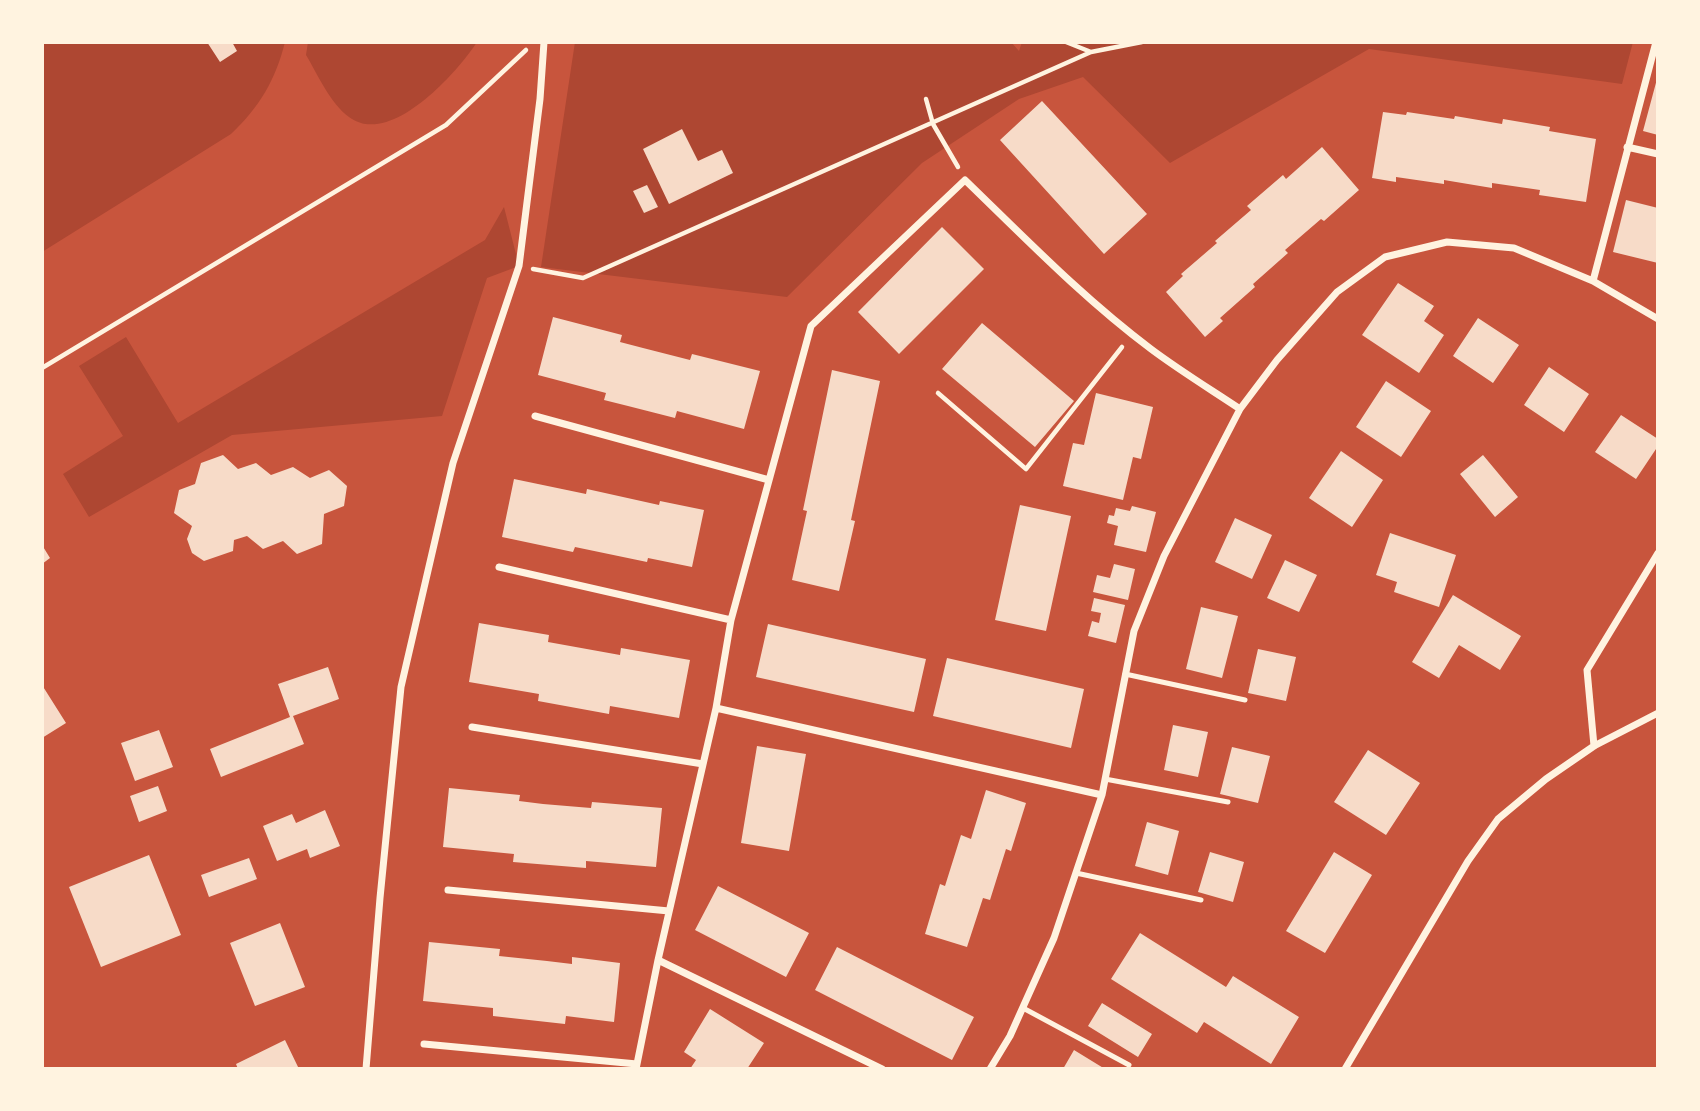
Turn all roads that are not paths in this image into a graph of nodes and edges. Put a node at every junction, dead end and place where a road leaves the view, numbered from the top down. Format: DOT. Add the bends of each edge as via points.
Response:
graph roads {
  1 [pos="544,42"];
  2 [pos="1656,42"];
  3 [pos="1627,147"];
  4 [pos="1658,154"];
  5 [pos="1593,281"];
  6 [pos="1658,319"];
  7 [pos="1240,409"];
  8 [pos="535,416"];
  9 [pos="769,480"];
  10 [pos="1658,553"];
  11 [pos="499,567"];
  12 [pos="731,620"];
  13 [pos="1125,674"];
  14 [pos="1245,700"];
  15 [pos="716,708"];
  16 [pos="1658,713"];
  17 [pos="472,727"];
  18 [pos="1594,746"];
  19 [pos="703,764"];
  20 [pos="1105,779"];
  21 [pos="1102,795"];
  22 [pos="1228,802"];
  23 [pos="1076,873"];
  24 [pos="448,890"];
  25 [pos="1201,900"];
  26 [pos="669,911"];
  27 [pos="657,960"];
  28 [pos="1023,1008"];
  29 [pos="424,1044"];
  30 [pos="1129,1065"];
  31 [pos="636,1066"];
  32 [pos="366,1069"];
  33 [pos="882,1069"];
  34 [pos="990,1069"];
  35 [pos="1345,1069"];
  1 -- 32 [label="street" via="519,267 453,463 401,687"];
  2 -- 3 [label="street"];
  3 -- 4 [label="street"];
  3 -- 5 [label="street"];
  5 -- 6 [label="street"];
  5 -- 7 [label="street" via="1514,248 1447,242 1385,257 1337,292"];
  7 -- 9 [label="street" via="1150,349 1058,270 965,180 811,326"];
  7 -- 13 [label="street" via="1164,555 1135,631"];
  8 -- 9 [label="street"];
  9 -- 12 [label="street"];
  10 -- 18 [label="street" via="1587,670"];
  11 -- 12 [label="street"];
  12 -- 15 [label="street"];
  13 -- 14 [label="lane"];
  13 -- 20 [label="street"];
  15 -- 19 [label="street"];
  15 -- 21 [label="street"];
  16 -- 18 [label="street"];
  17 -- 19 [label="street"];
  18 -- 35 [label="street" via="1497,819"];
  19 -- 26 [label="street"];
  20 -- 21 [label="street"];
  20 -- 22 [label="lane"];
  21 -- 23 [label="street"];
  23 -- 25 [label="lane"];
  23 -- 28 [label="street"];
  24 -- 26 [label="street"];
  26 -- 27 [label="street"];
  27 -- 31 [label="street"];
  27 -- 33 [label="street"];
  28 -- 30 [label="lane"];
  28 -- 34 [label="street"];
  29 -- 31 [label="street"];
}
